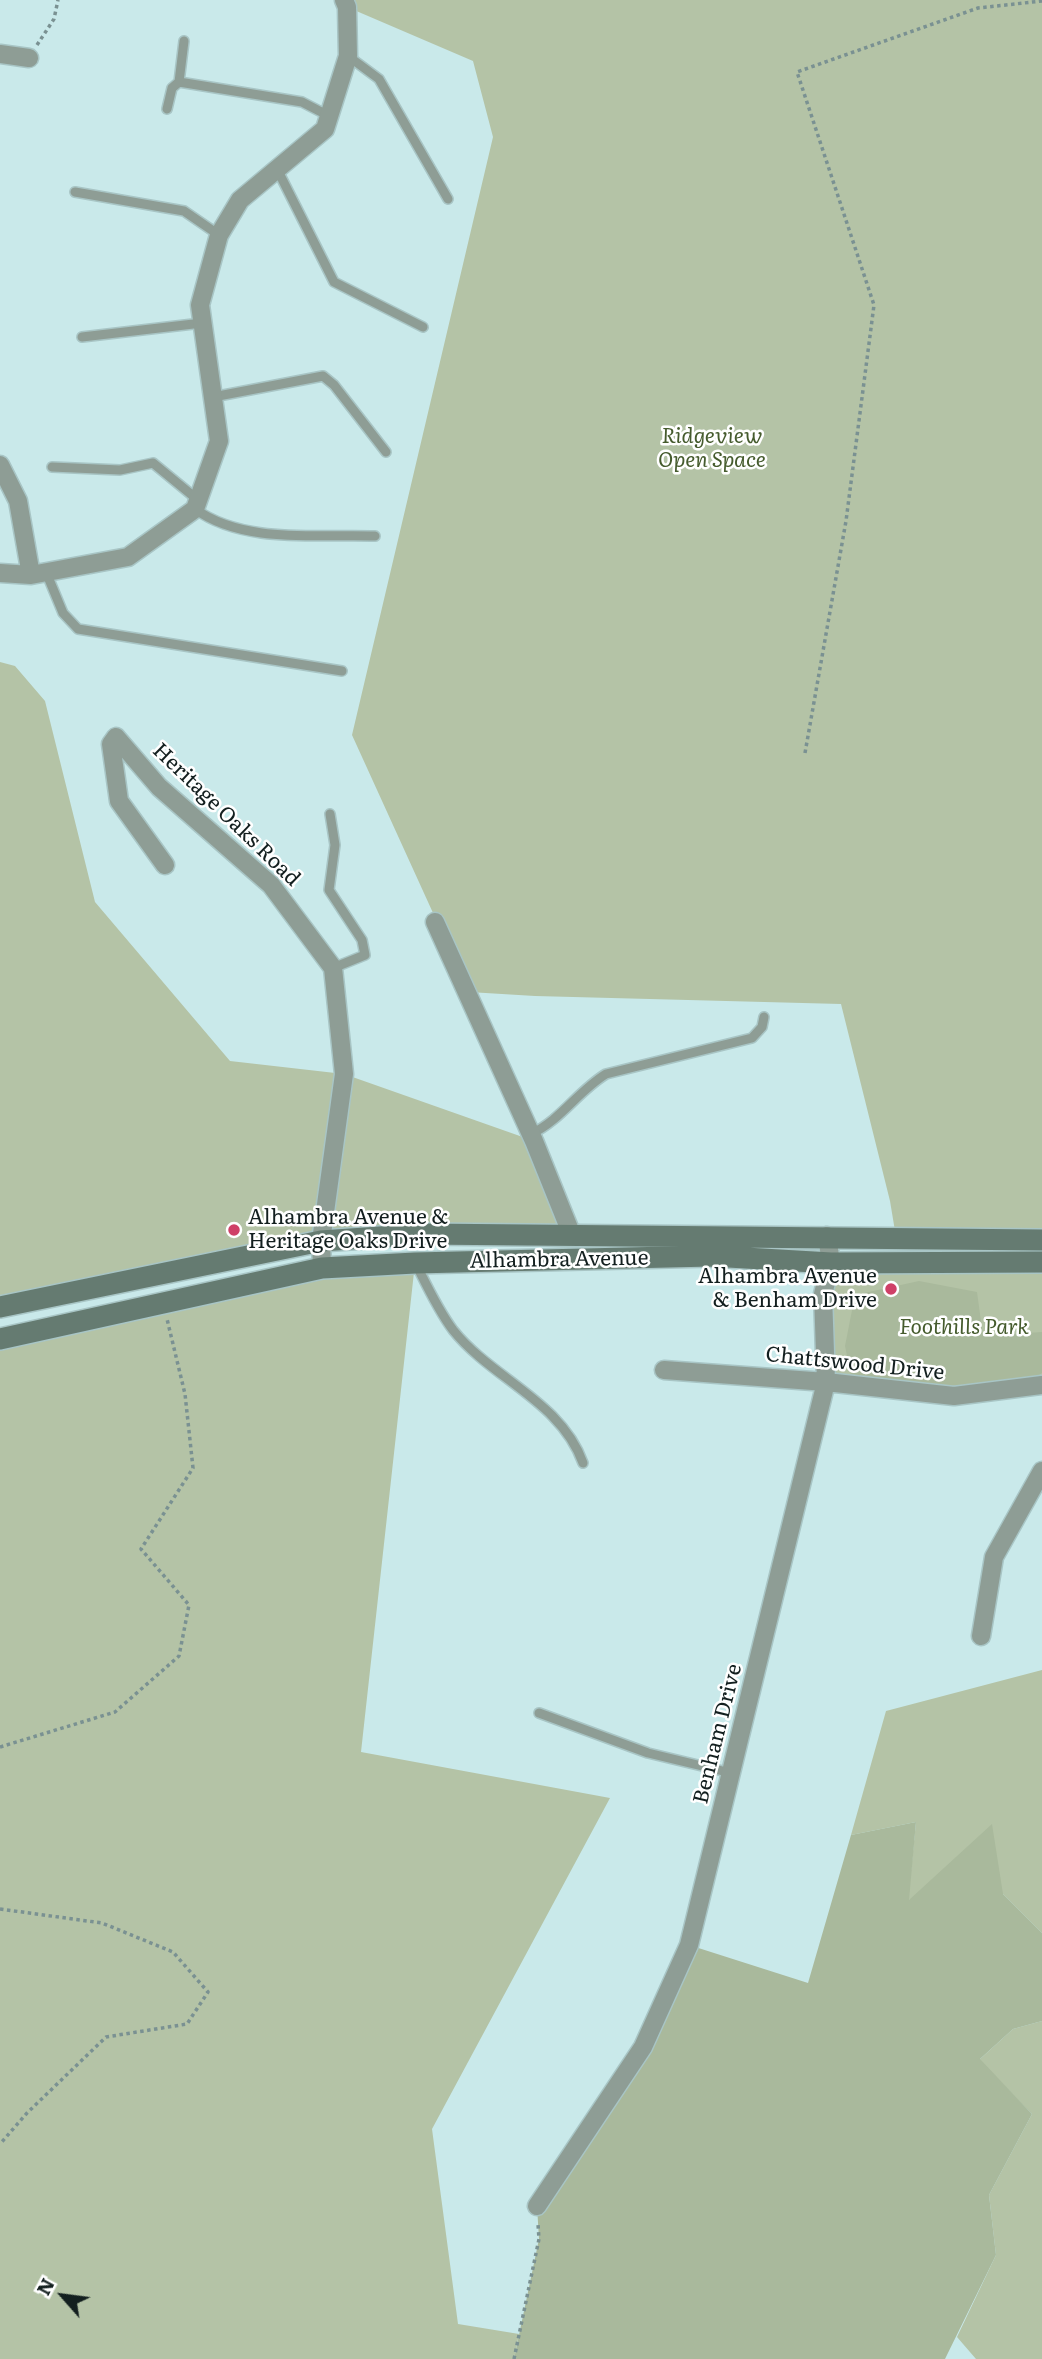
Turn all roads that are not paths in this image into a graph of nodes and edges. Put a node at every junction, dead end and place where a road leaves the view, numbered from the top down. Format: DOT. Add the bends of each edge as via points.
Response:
graph roads {
  1 [pos="344,0"];
  2 [pos="184,41"];
  3 [pos="0,54"];
  4 [pos="348,56"];
  5 [pos="29,58"];
  6 [pos="179,82"];
  7 [pos="167,109"];
  8 [pos="329,116"];
  9 [pos="277,169"];
  10 [pos="75,192"];
  11 [pos="448,199"];
  12 [pos="219,235"];
  13 [pos="202,323"];
  14 [pos="423,327"];
  15 [pos="82,337"];
  16 [pos="213,397"];
  17 [pos="386,452"];
  18 [pos="0,465"];
  19 [pos="52,467"];
  20 [pos="196,504"];
  21 [pos="375,536"];
  22 [pos="0,573"];
  23 [pos="39,573"];
  24 [pos="342,671"];
  25 [pos="330,814"];
  26 [pos="165,865"];
  27 [pos="435,922"];
  28 [pos="333,968"];
  29 [pos="764,1017"];
  30 [pos="531,1134"];
  31 [pos="570,1233"];
  32 [pos="827,1236"];
  33 [pos="1042,1240"];
  34 [pos="321,1241"];
  35 [pos="1042,1262"];
  36 [pos="415,1263"];
  37 [pos="831,1263"];
  38 [pos="322,1268"];
  39 [pos="0,1307"];
  40 [pos="0,1339"];
  41 [pos="664,1370"];
  42 [pos="826,1382"];
  43 [pos="1042,1385"];
  44 [pos="583,1463"];
  45 [pos="1042,1471"];
  46 [pos="981,1636"];
  47 [pos="539,1713"];
  48 [pos="732,1773"];
  49 [pos="537,2206"];
  1 -- 4 [label="street"];
  2 -- 6 [label="lane"];
  3 -- 5 [label="street"];
  4 -- 8 [label="street"];
  4 -- 11 [label="lane" via="379,79"];
  6 -- 7 [label="lane" via="172,88"];
  6 -- 8 [label="lane" via="302,102"];
  8 -- 9 [label="street" via="326,129"];
  9 -- 12 [label="street" via="240,200"];
  9 -- 14 [label="lane" via="334,282"];
  10 -- 12 [label="lane" via="184,211"];
  12 -- 13 [label="street" via="200,304"];
  13 -- 15 [label="lane"];
  13 -- 16 [label="street"];
  16 -- 17 [label="lane" via="323,376"];
  16 -- 20 [label="street" via="219,440"];
  18 -- 23 [label="street" via="18,500"];
  19 -- 20 [label="lane" via="120,470 153,463"];
  20 -- 21 [label="lane" via="213,522 249,532"];
  20 -- 23 [label="street" via="128,557"];
  22 -- 23 [label="street"];
  23 -- 24 [label="lane" via="78,629"];
  25 -- 28 [label="lane" via="335,845 329,890 362,940 365,955"];
  26 -- 28 [label="street, Heritage Oaks Road" via="119,801 111,744 116,737 159,787 271,884"];
  27 -- 30 [label="street"];
  28 -- 34 [label="street" via="344,1074"];
  29 -- 30 [label="lane" via="752,1038 606,1074"];
  30 -- 31 [label="street"];
  31 -- 32 [label="main road, Alhambra Avenue"];
  31 -- 34 [label="main road, Alhambra Avenue" via="424,1234"];
  32 -- 33 [label="main road, Alhambra Avenue"];
  32 -- 37 [label="street, Benham Drive"];
  34 -- 38 [label="street"];
  34 -- 39 [label="main road, Alhambra Avenue"];
  35 -- 37 [label="main road, Alhambra Avenue"];
  36 -- 37 [label="main road, Alhambra Avenue" via="711,1256"];
  36 -- 38 [label="main road, Alhambra Avenue"];
  36 -- 44 [label="lane" via="454,1331 561,1423 576,1442"];
  37 -- 42 [label="street, Benham Drive" via="823,1294"];
  38 -- 40 [label="main road, Alhambra Avenue"];
  41 -- 42 [label="street, Chattswood Drive"];
  42 -- 43 [label="street, Chattswood Drive" via="954,1396"];
  42 -- 48 [label="street, Benham Drive"];
  45 -- 46 [label="street" via="994,1558"];
  47 -- 48 [label="lane" via="648,1754"];
  48 -- 49 [label="street, Benham Drive" via="689,1945 643,2047"];
}
